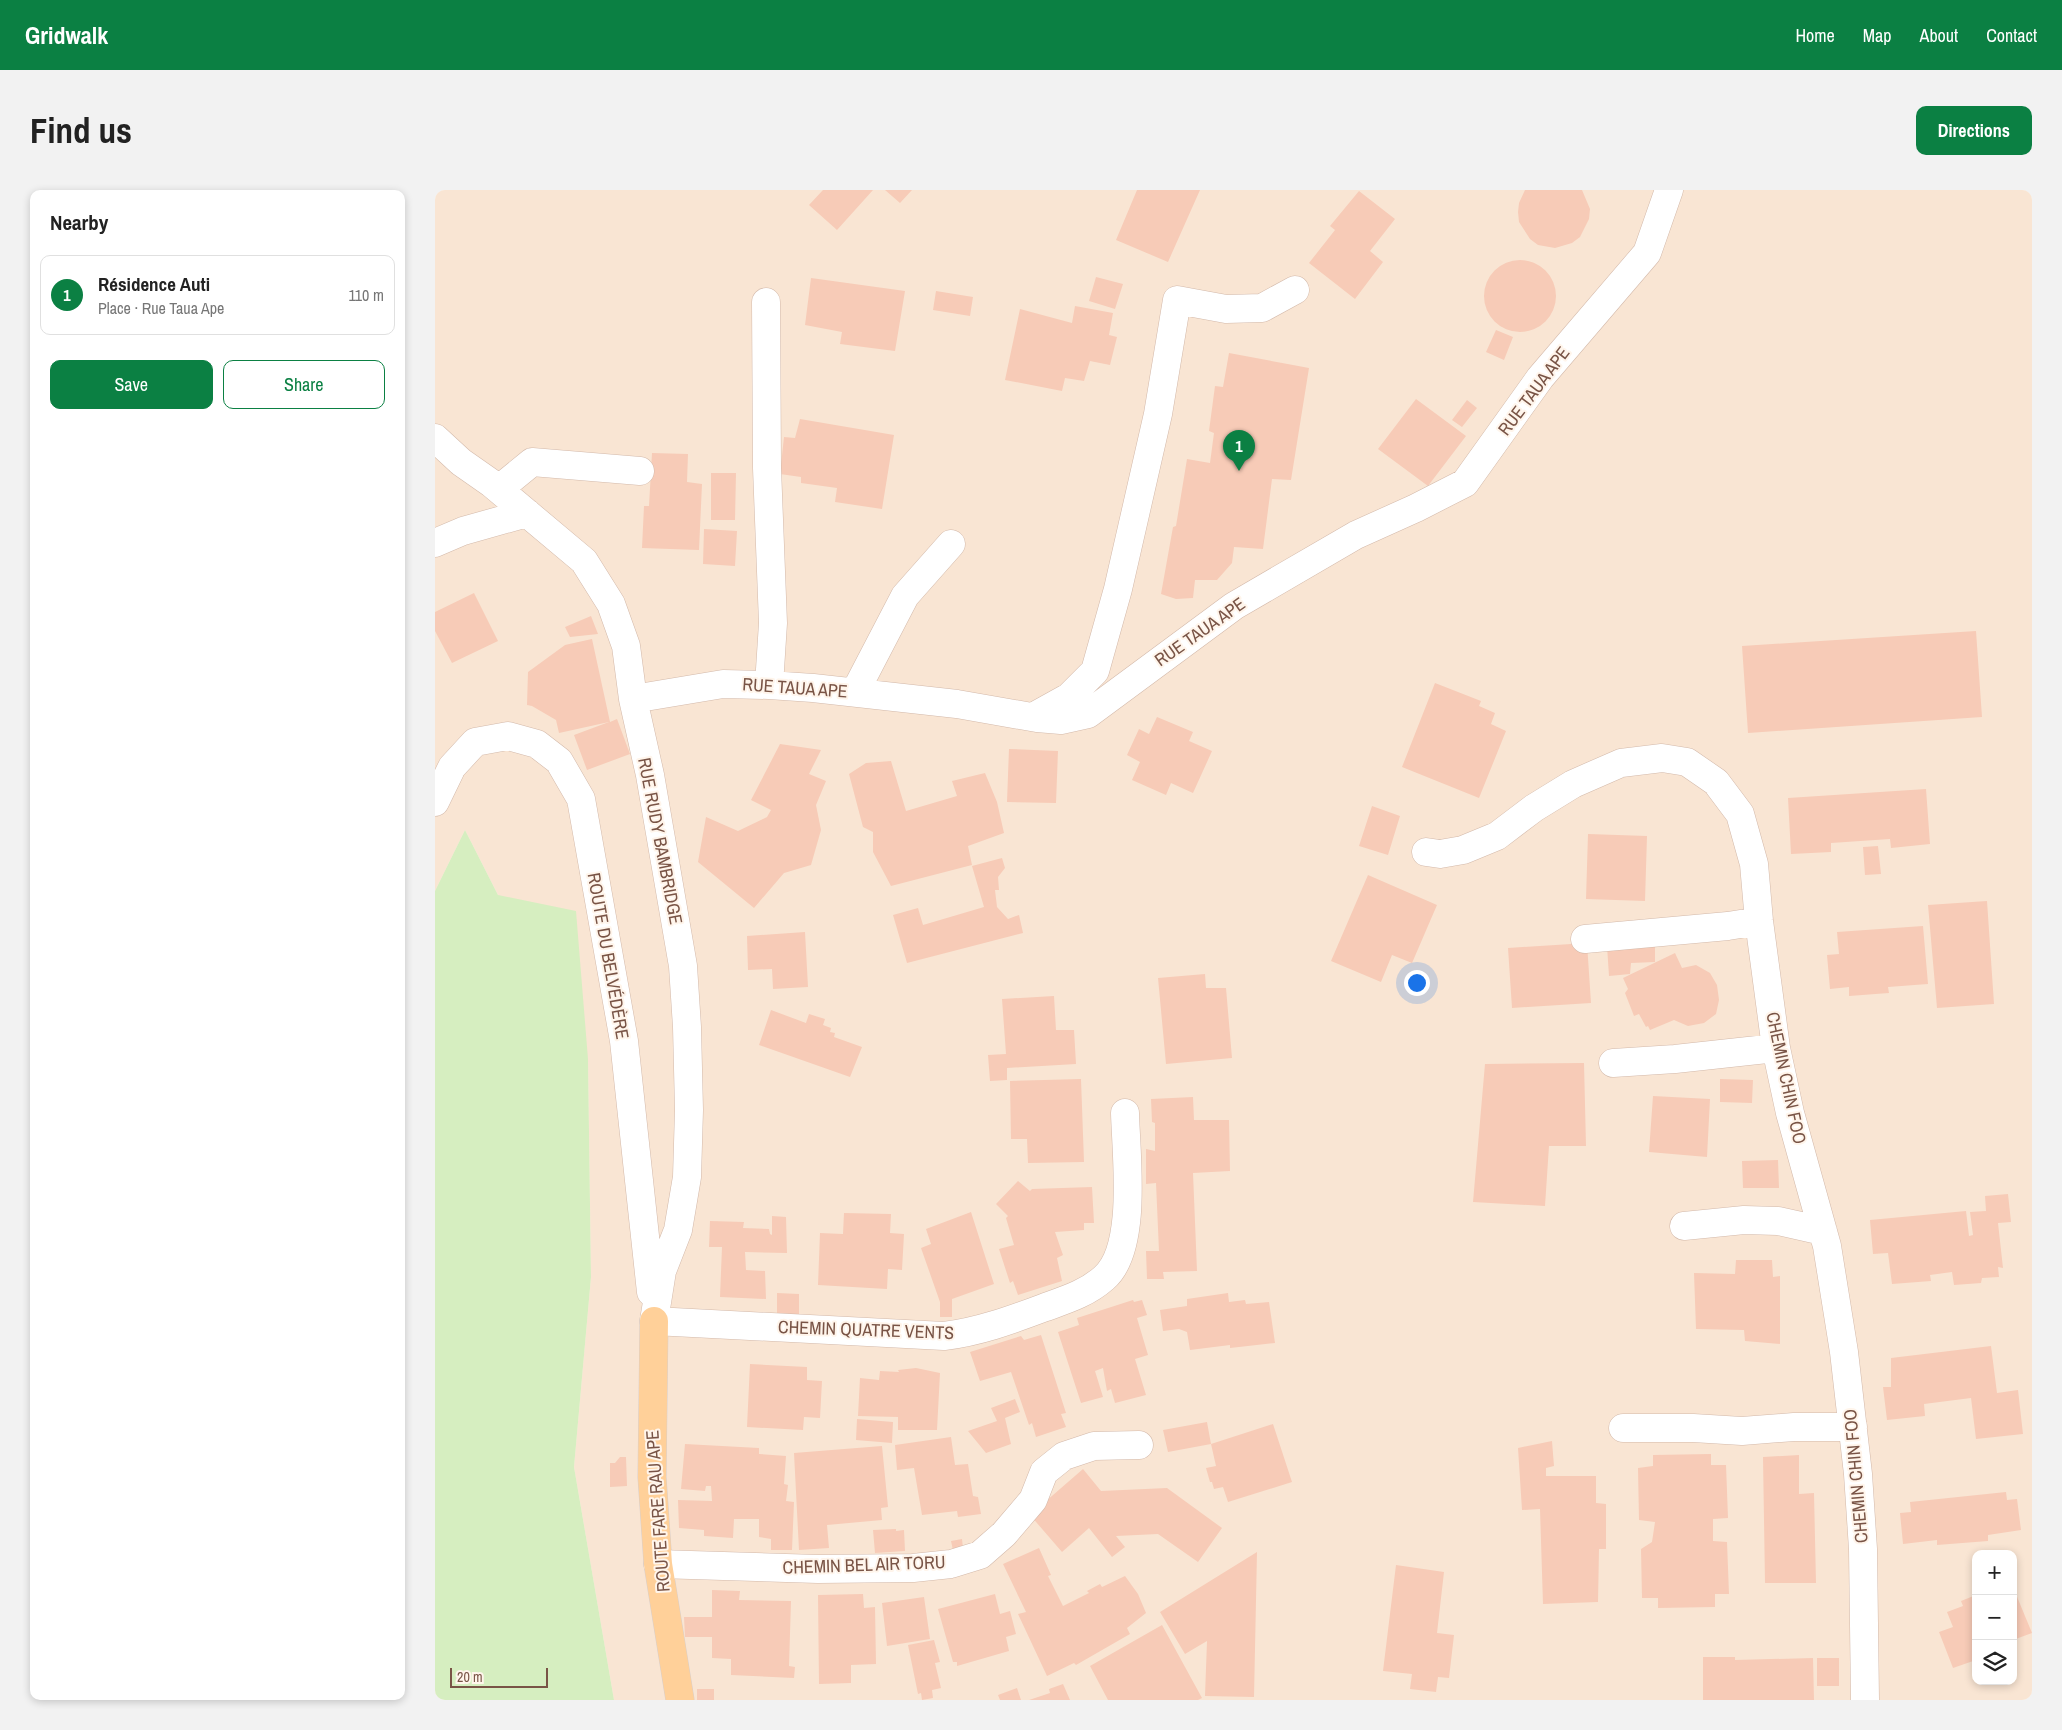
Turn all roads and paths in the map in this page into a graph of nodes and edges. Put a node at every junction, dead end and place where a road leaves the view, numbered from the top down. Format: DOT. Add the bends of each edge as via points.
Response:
graph roads {
  1 [pos="1669,190"];
  2 [pos="1295,290"];
  3 [pos="766,302"];
  4 [pos="435,438"];
  5 [pos="640,471"];
  6 [pos="499,489"];
  7 [pos="527,513"];
  8 [pos="435,543"];
  9 [pos="951,544"];
  10 [pos="769,685"];
  11 [pos="855,692"];
  12 [pos="633,699"];
  13 [pos="1033,717"];
  14 [pos="435,802"];
  15 [pos="1425,852"];
  16 [pos="1759,920"];
  17 [pos="1585,939"];
  18 [pos="1777,1048"];
  19 [pos="1613,1063"];
  20 [pos="1125,1112"];
  21 [pos="1683,1226"];
  22 [pos="1823,1232"];
  23 [pos="654,1321"];
  24 [pos="1853,1427"];
  25 [pos="1623,1428"];
  26 [pos="1139,1445"];
  27 [pos="658,1564"];
  28 [pos="679,1700"];
  29 [pos="1865,1700"];
  1 -- 13 [label="street, RUE TAUA APE" via="1647,253 1540,378 1465,483 1356,535 1235,606 1088,714 1061,720"];
  2 -- 13 [label="street" via="1262,308 1226,309 1177,300 1158,414 1118,589 1095,671 1069,697"];
  3 -- 10 [label="street" via="767,468 773,623"];
  4 -- 6 [label="street, RUE RUDY BAMBRIDGE" via="461,462"];
  5 -- 6 [label="street" via="532,462"];
  6 -- 7 [label="street, RUE RUDY BAMBRIDGE"];
  7 -- 8 [label="street" via="463,531"];
  7 -- 12 [label="street, RUE RUDY BAMBRIDGE" via="584,561 611,604 626,646"];
  9 -- 11 [label="street" via="905,596"];
  10 -- 11 [label="street, RUE TAUA APE"];
  10 -- 12 [label="street, RUE TAUA APE" via="723,684"];
  11 -- 13 [label="street, RUE TAUA APE"];
  12 -- 23 [label="street, RUE RUDY BAMBRIDGE" via="650,775 683,966 687,1027 687,1178 678,1230 662,1271"];
  14 -- 23 [label="street, ROUTE DU BELVÉDÈRE" via="452,767 475,742 508,736 537,744 559,761 581,799 624,1041"];
  15 -- 16 [label="street, CHEMIN CHIN FOO" via="1440,854 1463,850 1497,836 1573,784 1621,763 1661,758 1687,762 1716,782 1740,814 1754,864"];
  16 -- 17 [label="street" via="1728,926"];
  16 -- 18 [label="street, CHEMIN CHIN FOO"];
  18 -- 19 [label="street"];
  18 -- 22 [label="street, CHEMIN CHIN FOO" via="1790,1113"];
  20 -- 23 [label="street, CHEMIN QUATRE VENTS" via="1125,1236 1119,1259 1105,1278 1083,1294 965,1333 944,1336"];
  21 -- 22 [label="street" via="1743,1220 1778,1221"];
  22 -- 24 [label="street, CHEMIN CHIN FOO" via="1844,1352"];
  23 -- 27 [label="main road, ROUTE FARE RAU APE" via="652,1477"];
  24 -- 25 [label="street" via="1741,1431"];
  24 -- 29 [label="street, CHEMIN CHIN FOO" via="1863,1549"];
  26 -- 27 [label="street, CHEMIN BEL AIR TORU" via="1094,1446 1064,1456 1045,1472 1033,1500 1004,1534 980,1555 951,1564 913,1568 818,1569"];
  27 -- 28 [label="main road, ROUTE FARE RAU APE"];
}
